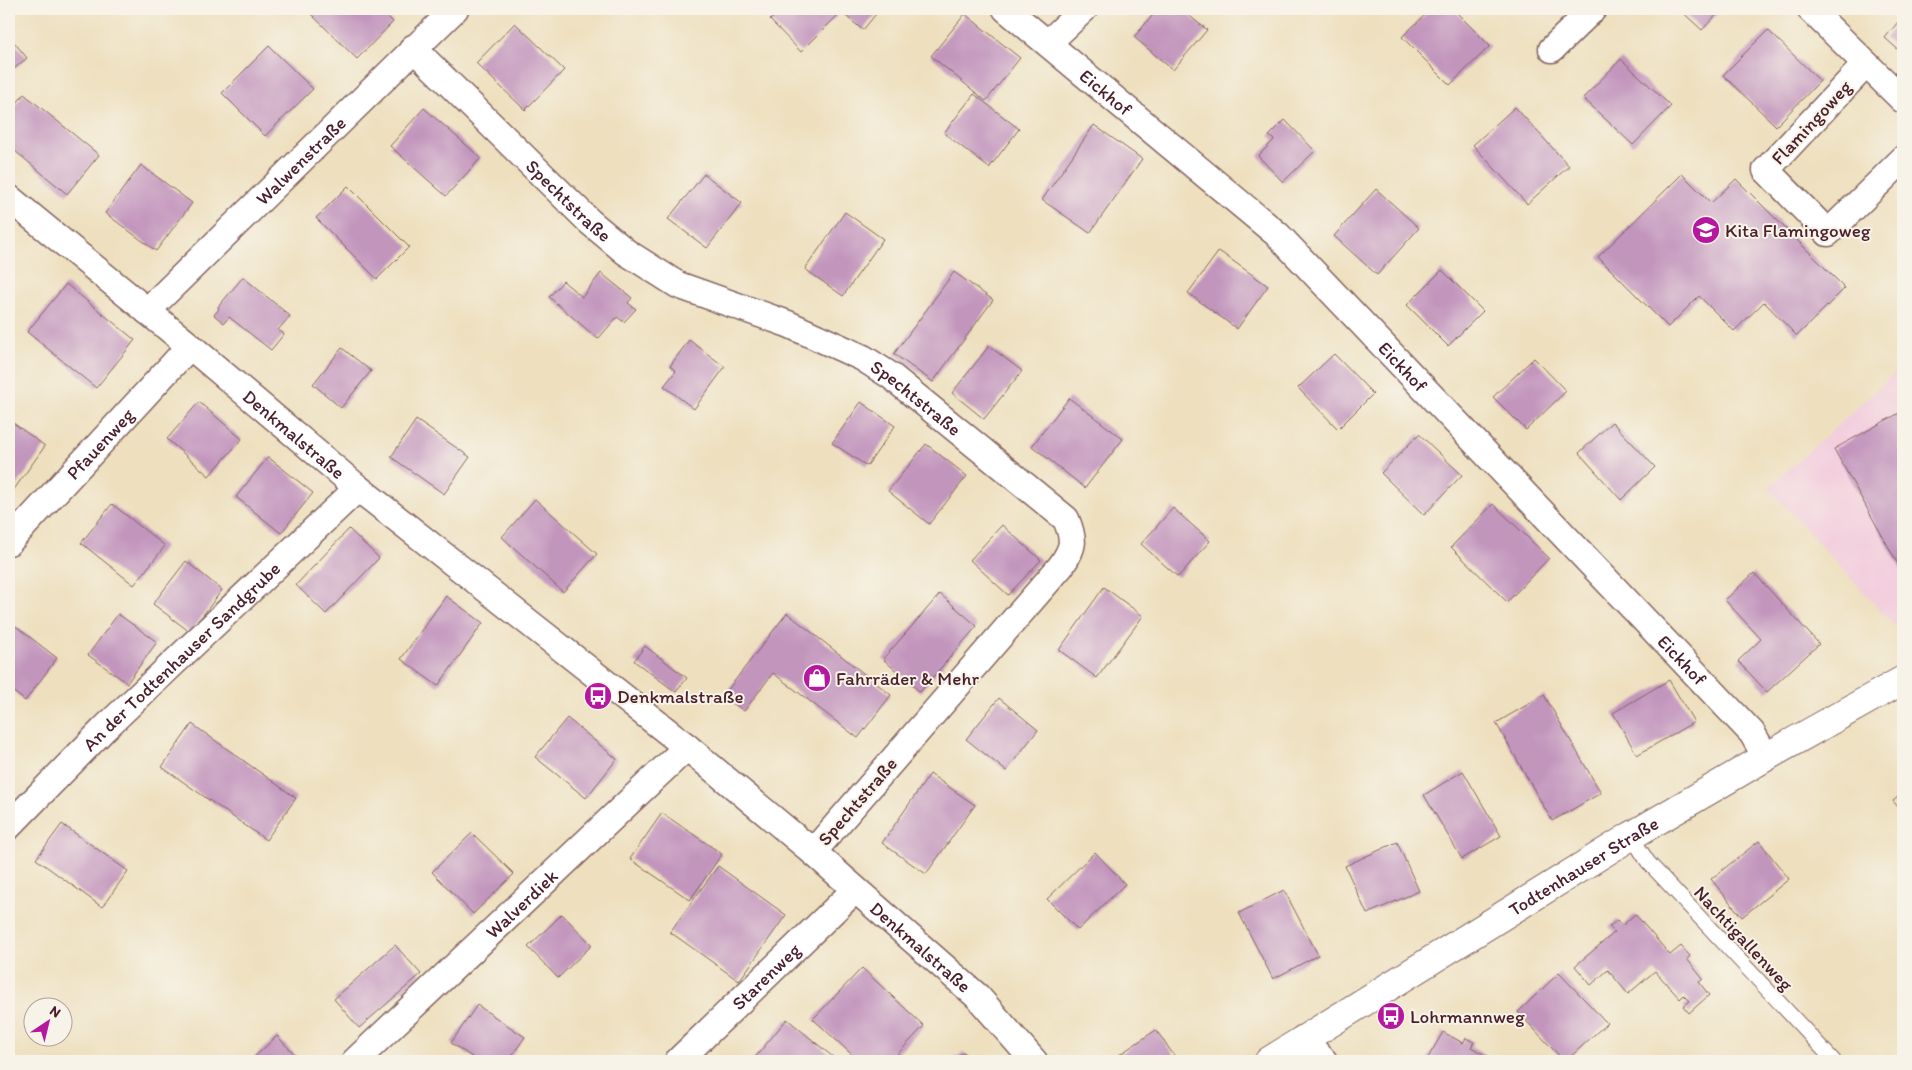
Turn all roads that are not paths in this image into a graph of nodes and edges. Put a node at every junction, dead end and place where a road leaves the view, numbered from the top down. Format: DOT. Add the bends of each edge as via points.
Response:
graph roads {
  1 [pos="455,9"];
  2 [pos="1006,9"];
  3 [pos="1084,9"];
  4 [pos="1593,9"];
  5 [pos="1810,9"];
  6 [pos="1049,42"];
  7 [pos="413,48"];
  8 [pos="1552,48"];
  9 [pos="1866,64"];
  10 [pos="1903,100"];
  11 [pos="1903,159"];
  12 [pos="9,198"];
  13 [pos="146,311"];
  14 [pos="190,346"];
  15 [pos="358,488"];
  16 [pos="9,542"];
  17 [pos="1903,680"];
  18 [pos="687,747"];
  19 [pos="1766,757"];
  20 [pos="9,826"];
  21 [pos="1631,836"];
  22 [pos="814,852"];
  23 [pos="855,890"];
  24 [pos="1303,1039"];
  25 [pos="356,1061"];
  26 [pos="678,1061"];
  27 [pos="1034,1061"];
  28 [pos="1269,1061"];
  29 [pos="1324,1061"];
  30 [pos="1834,1061"];
  1 -- 7 [label="street, Walwenstraße"];
  2 -- 6 [label="street, Eickhof"];
  3 -- 6 [label="street"];
  4 -- 8 [label="street"];
  5 -- 9 [label="street, Flamingoweg"];
  6 -- 19 [label="street, Eickhof" via="1278,235 1752,734"];
  7 -- 13 [label="street, Walwenstraße"];
  7 -- 22 [label="street, Spechtstraße" via="590,222 626,252 678,285 788,324 863,358 891,376 1066,520 1072,535 1071,551 1060,566"];
  9 -- 10 [label="street, Flamingoweg"];
  9 -- 11 [label="street, Flamingoweg" via="1766,170 1828,233"];
  12 -- 13 [label="street, Denkmalstraße"];
  13 -- 14 [label="street, Denkmalstraße"];
  14 -- 15 [label="street, Denkmalstraße"];
  14 -- 16 [label="street, Pfauenweg"];
  15 -- 18 [label="street, Denkmalstraße"];
  15 -- 20 [label="street, An der Todtenhauser Sandgrube" via="104,730"];
  17 -- 19 [label="main road, Todtenhauser Straße"];
  18 -- 22 [label="street, Denkmalstraße"];
  18 -- 25 [label="street, Walverdiek"];
  19 -- 21 [label="main road, Todtenhauser Straße"];
  21 -- 24 [label="main road, Todtenhauser Straße"];
  21 -- 30 [label="lane, Nachtigallenweg" via="1648,862"];
  22 -- 23 [label="street, Denkmalstraße"];
  23 -- 26 [label="street, Starenweg"];
  23 -- 27 [label="street, Denkmalstraße" via="978,998"];
  24 -- 28 [label="main road, Todtenhauser Straße"];
  24 -- 29 [label="street"];
}
